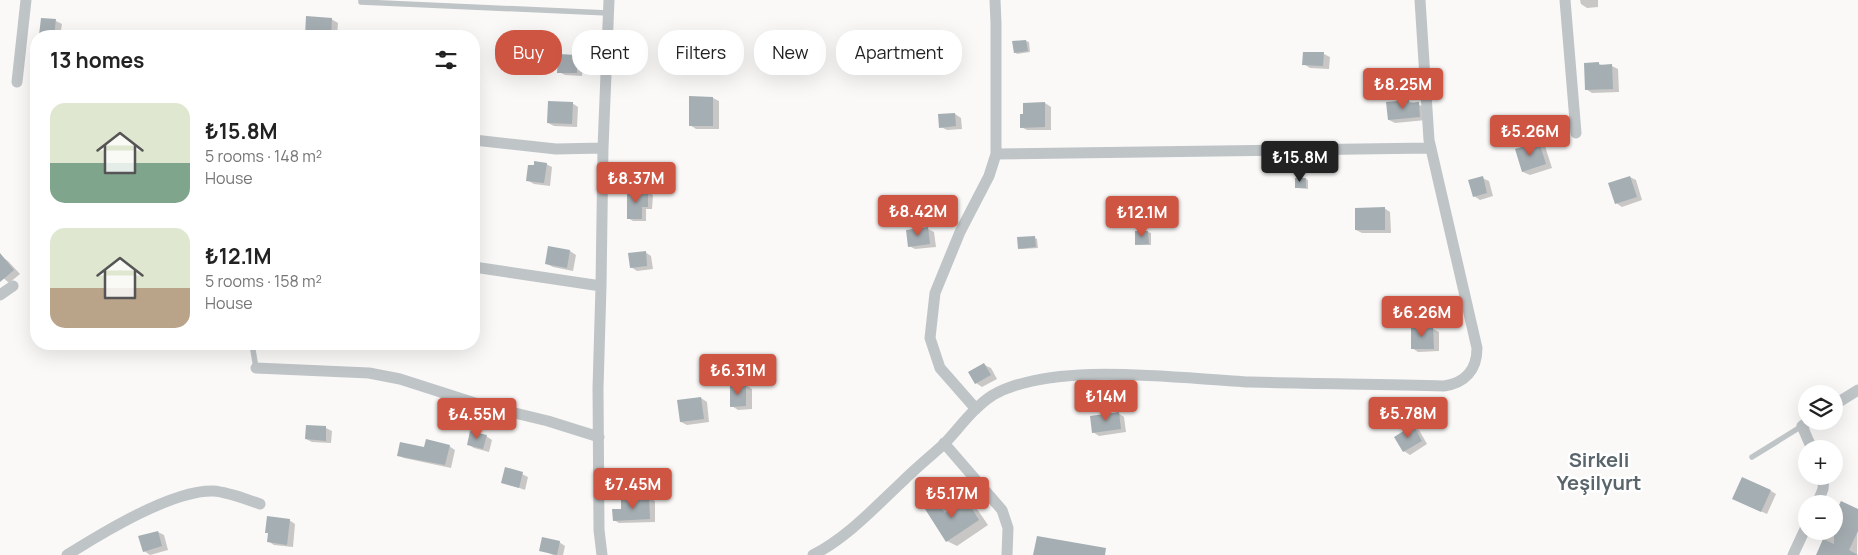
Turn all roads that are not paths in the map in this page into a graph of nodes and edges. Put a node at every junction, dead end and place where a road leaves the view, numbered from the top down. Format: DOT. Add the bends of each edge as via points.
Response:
graph roads {
  1 [pos="26,0"];
  2 [pos="361,0"];
  3 [pos="608,0"];
  4 [pos="995,0"];
  5 [pos="1420,0"];
  6 [pos="1565,0"];
  7 [pos="608,13"];
  8 [pos="17,82"];
  9 [pos="1576,133"];
  10 [pos="480,141"];
  11 [pos="603,148"];
  12 [pos="1431,148"];
  13 [pos="996,154"];
  14 [pos="480,268"];
  15 [pos="13,286"];
  16 [pos="601,286"];
  17 [pos="0,295"];
  18 [pos="253,350"];
  19 [pos="256,368"];
  20 [pos="1858,390"];
  21 [pos="1843,400"];
  22 [pos="976,409"];
  23 [pos="1798,428"];
  24 [pos="599,436"];
  25 [pos="944,443"];
  26 [pos="1752,457"];
  27 [pos="260,504"];
  28 [pos="1800,540"];
  29 [pos="67,555"];
  30 [pos="602,555"];
  31 [pos="813,555"];
  32 [pos="1007,555"];
  33 [pos="1793,555"];
  1 -- 8 [label="street"];
  2 -- 7 [label="lane"];
  3 -- 7 [label="street"];
  4 -- 13 [label="street"];
  5 -- 12 [label="street"];
  6 -- 9 [label="street"];
  7 -- 11 [label="street"];
  10 -- 11 [label="street" via="556,148"];
  11 -- 16 [label="street"];
  12 -- 13 [label="street"];
  12 -- 22 [label="street" via="1477,348 1473,368 1464,379 1444,386 1260,382 1110,374 1058,377 1011,387"];
  13 -- 22 [label="street" via="990,176 960,232 935,293 930,338 940,368"];
  14 -- 16 [label="street"];
  15 -- 17 [label="street"];
  16 -- 24 [label="street"];
  18 -- 19 [label="lane"];
  19 -- 24 [label="street" via="369,373"];
  20 -- 21 [label="street"];
  22 -- 25 [label="street"];
  23 -- 26 [label="lane"];
  24 -- 30 [label="street"];
  25 -- 31 [label="street" via="859,523"];
  25 -- 32 [label="street" via="1002,510 1008,528"];
  27 -- 29 [label="street" via="224,492 191,493 132,519"];
  28 -- 33 [label="street"];
}
